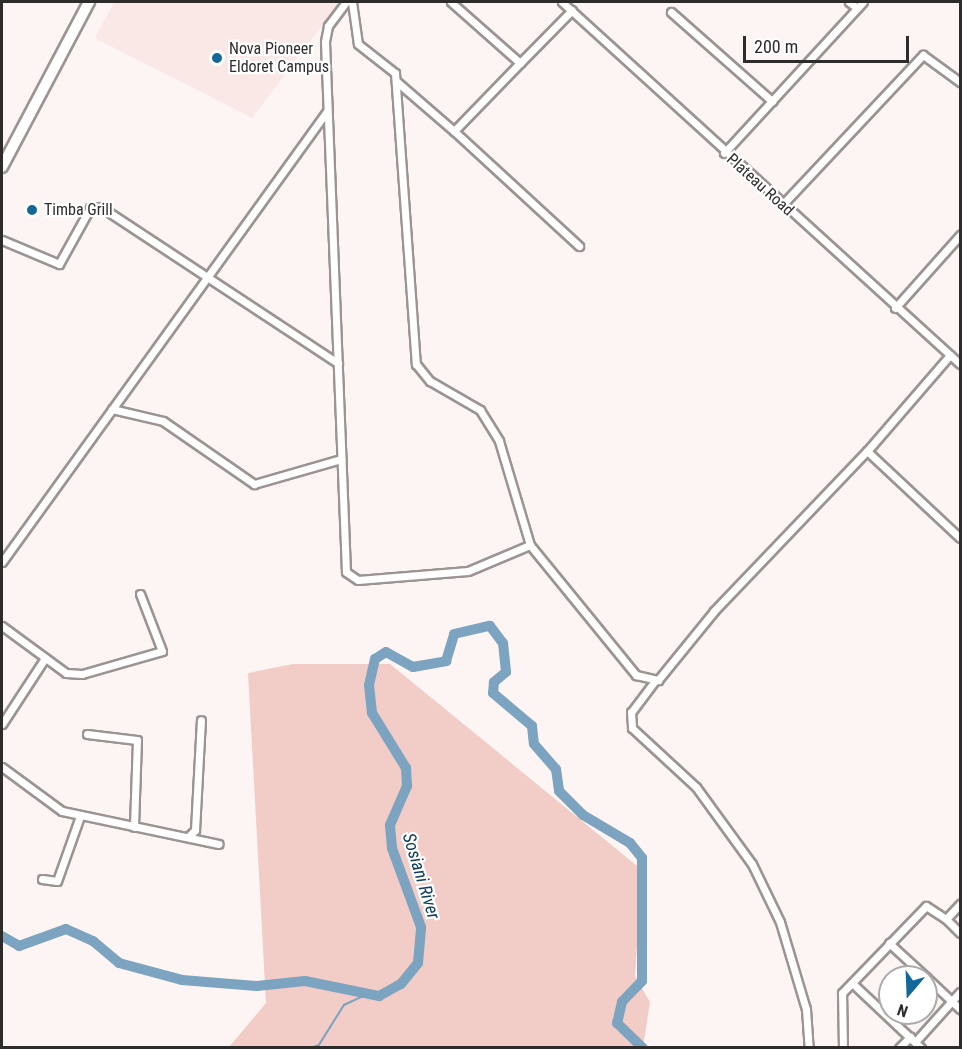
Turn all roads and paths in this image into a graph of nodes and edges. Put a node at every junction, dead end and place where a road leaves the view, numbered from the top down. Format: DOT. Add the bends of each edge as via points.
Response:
graph roads {
  1 [pos="89,2"];
  2 [pos="346,2"];
  3 [pos="352,2"];
  4 [pos="451,2"];
  5 [pos="562,2"];
  6 [pos="849,2"];
  7 [pos="863,2"];
  8 [pos="857,8"];
  9 [pos="572,10"];
  10 [pos="671,12"];
  11 [pos="520,63"];
  12 [pos="396,81"];
  13 [pos="960,82"];
  14 [pos="772,101"];
  15 [pos="327,111"];
  16 [pos="454,131"];
  17 [pos="724,153"];
  18 [pos="2,166"];
  19 [pos="782,206"];
  20 [pos="960,235"];
  21 [pos="2,240"];
  22 [pos="579,246"];
  23 [pos="210,274"];
  24 [pos="894,308"];
  25 [pos="950,355"];
  26 [pos="338,363"];
  27 [pos="960,364"];
  28 [pos="112,409"];
  29 [pos="867,451"];
  30 [pos="341,459"];
  31 [pos="960,538"];
  32 [pos="530,545"];
  33 [pos="2,562"];
  34 [pos="140,594"];
  35 [pos="2,626"];
  36 [pos="45,658"];
  37 [pos="654,682"];
  38 [pos="201,720"];
  39 [pos="2,724"];
  40 [pos="87,734"];
  41 [pos="2,767"];
  42 [pos="80,816"];
  43 [pos="134,827"];
  44 [pos="188,837"];
  45 [pos="219,844"];
  46 [pos="42,879"];
  47 [pos="960,904"];
  48 [pos="946,919"];
  49 [pos="960,933"];
  50 [pos="889,943"];
  51 [pos="913,965"];
  52 [pos="852,983"];
  53 [pos="938,988"];
  54 [pos="960,992"];
  55 [pos="952,1001"];
  56 [pos="960,1009"];
  57 [pos="915,1042"];
  58 [pos="809,1047"];
  59 [pos="843,1047"];
  60 [pos="899,1047"];
  1 -- 18 [label="highway"];
  2 -- 15 [label="street" via="326,33"];
  3 -- 12 [label="street" via="358,44 387,62"];
  4 -- 11 [label="street"];
  5 -- 9 [label="street, Plateau Road"];
  6 -- 8 [label="street"];
  7 -- 8 [label="street"];
  8 -- 14 [label="street"];
  9 -- 11 [label="street"];
  9 -- 17 [label="street, Plateau Road"];
  10 -- 14 [label="street"];
  11 -- 16 [label="street"];
  12 -- 16 [label="street"];
  12 -- 32 [label="street" via="416,364 430,381 480,410 499,441"];
  13 -- 19 [label="street" via="923,55"];
  14 -- 17 [label="street"];
  15 -- 23 [label="street"];
  15 -- 26 [label="street"];
  16 -- 22 [label="street"];
  17 -- 19 [label="street, Plateau Road"];
  19 -- 24 [label="street, Plateau Road"];
  20 -- 24 [label="street"];
  21 -- 23 [label="street" via="59,264 90,208 101,207"];
  23 -- 26 [label="street"];
  23 -- 28 [label="street"];
  24 -- 25 [label="street, Plateau Road"];
  25 -- 27 [label="street, Plateau Road"];
  25 -- 29 [label="street"];
  26 -- 30 [label="street"];
  28 -- 30 [label="street" via="163,421 254,484"];
  28 -- 33 [label="street"];
  29 -- 31 [label="street"];
  29 -- 37 [label="street"];
  30 -- 32 [label="street" via="344,562 353,578 468,571"];
  32 -- 37 [label="street" via="636,675"];
  34 -- 36 [label="street" via="162,651 82,674 66,673"];
  35 -- 36 [label="street"];
  36 -- 39 [label="street"];
  37 -- 58 [label="street" via="631,712 632,728 696,787 752,864 780,922 806,1009"];
  38 -- 44 [label="street" via="195,830"];
  40 -- 43 [label="street" via="137,740"];
  41 -- 42 [label="street" via="62,811"];
  42 -- 43 [label="street"];
  42 -- 46 [label="street" via="57,881"];
  43 -- 44 [label="street"];
  44 -- 45 [label="street"];
  47 -- 48 [label="street"];
  48 -- 49 [label="street"];
  48 -- 50 [label="street" via="926,906"];
  50 -- 51 [label="street"];
  50 -- 52 [label="street"];
  52 -- 57 [label="street"];
  52 -- 59 [label="street" via="841,999"];
  53 -- 55 [label="street"];
  54 -- 55 [label="street"];
  55 -- 56 [label="street"];
  55 -- 57 [label="street"];
  57 -- 60 [label="street"];
}
